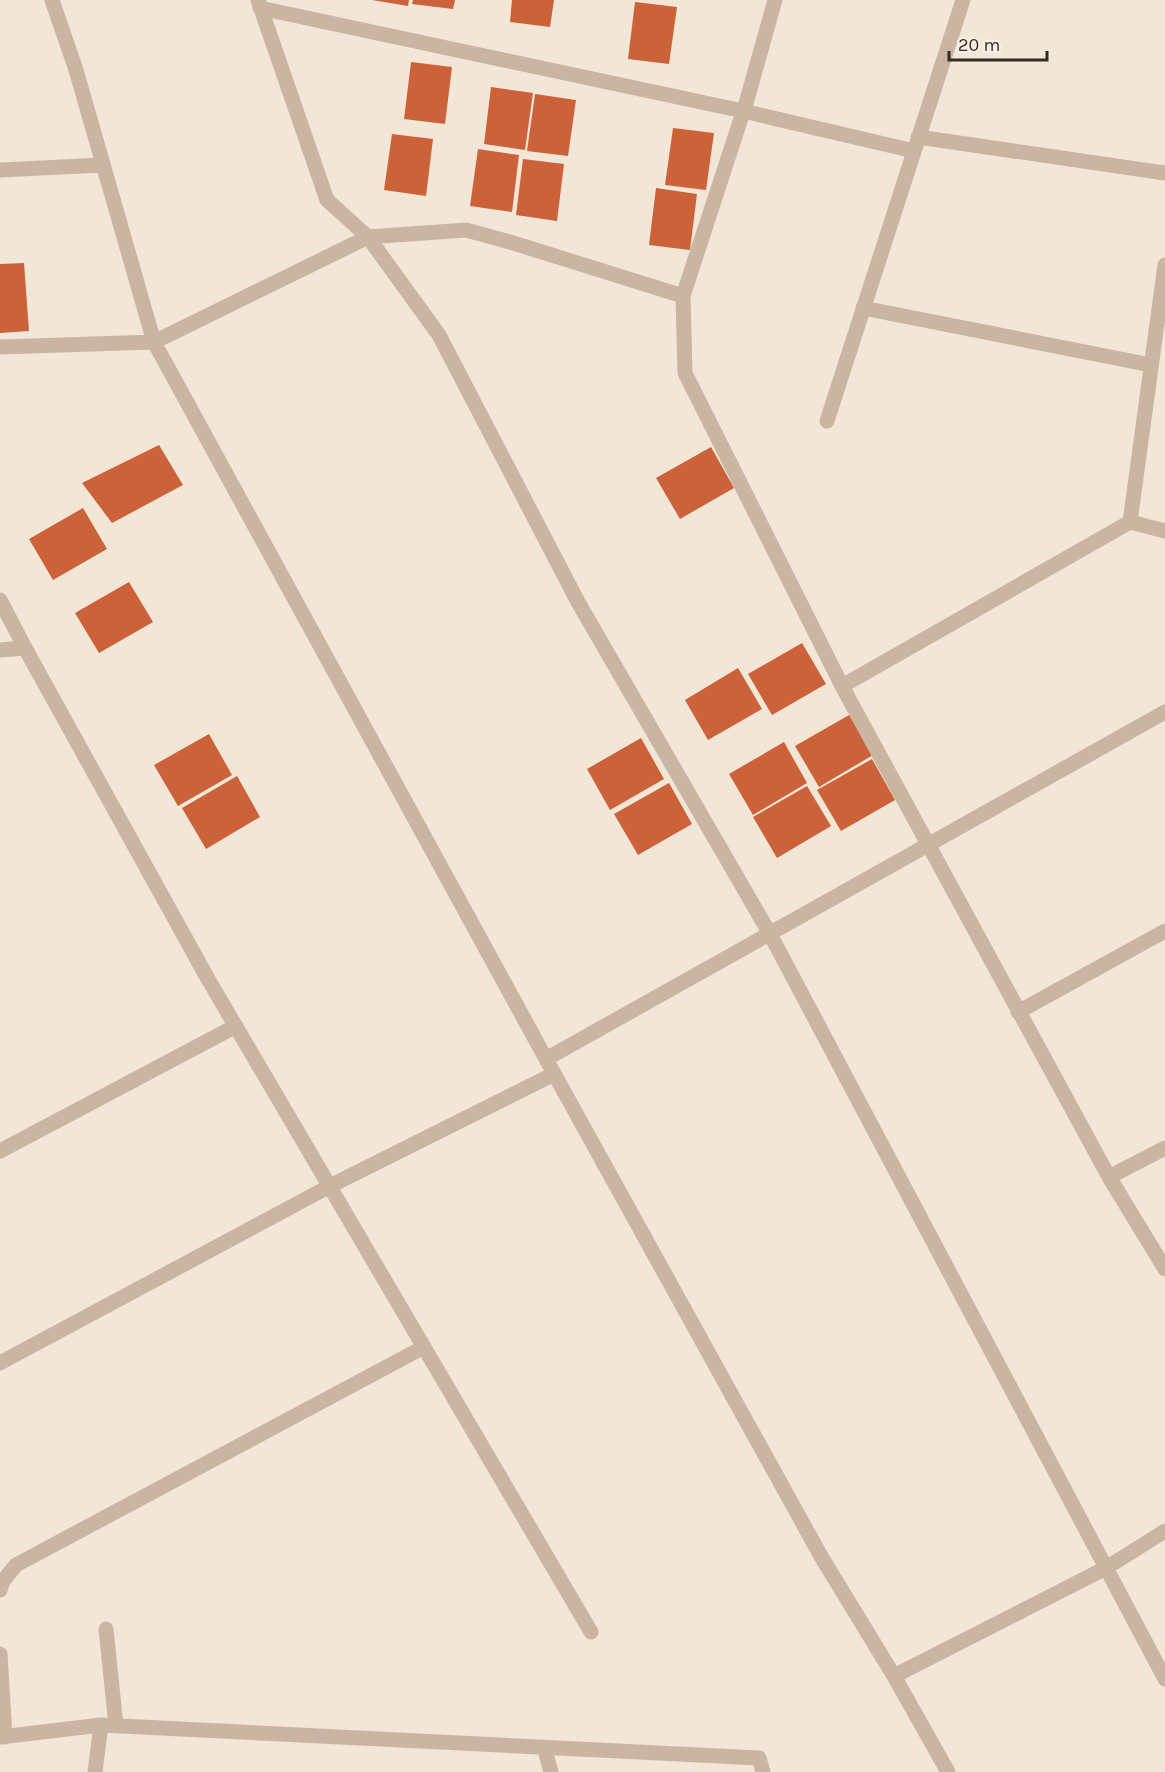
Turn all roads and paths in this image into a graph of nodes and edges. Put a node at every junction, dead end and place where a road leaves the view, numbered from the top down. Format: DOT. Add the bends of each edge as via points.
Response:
graph roads {
  1 [pos="52,0"];
  2 [pos="775,0"];
  3 [pos="963,0"];
  4 [pos="259,4"];
  5 [pos="743,111"];
  6 [pos="916,144"];
  7 [pos="104,165"];
  8 [pos="0,170"];
  9 [pos="1165,173"];
  10 [pos="368,237"];
  11 [pos="1165,265"];
  12 [pos="683,296"];
  13 [pos="863,309"];
  14 [pos="154,342"];
  15 [pos="0,347"];
  16 [pos="1151,365"];
  17 [pos="826,421"];
  18 [pos="1130,522"];
  19 [pos="1165,531"];
  20 [pos="0,600"];
  21 [pos="25,648"];
  22 [pos="0,650"];
  23 [pos="842,687"];
  24 [pos="1165,712"];
  25 [pos="927,846"];
  26 [pos="1165,931"];
  27 [pos="770,934"];
  28 [pos="1018,1011"];
  29 [pos="236,1026"];
  30 [pos="546,1059"];
  31 [pos="554,1074"];
  32 [pos="1165,1148"];
  33 [pos="0,1151"];
  34 [pos="1109,1178"];
  35 [pos="330,1186"];
  36 [pos="1165,1269"];
  37 [pos="424,1347"];
  38 [pos="0,1363"];
  39 [pos="1165,1531"];
  40 [pos="1106,1568"];
  41 [pos="0,1590"];
  42 [pos="106,1629"];
  43 [pos="591,1632"];
  44 [pos="0,1654"];
  45 [pos="894,1676"];
  46 [pos="1165,1679"];
  47 [pos="108,1725"];
  48 [pos="2,1737"];
  49 [pos="544,1747"];
  50 [pos="95,1772"];
  51 [pos="551,1772"];
  52 [pos="763,1772"];
  53 [pos="948,1772"];
  1 -- 7 [label="street"];
  2 -- 5 [label="street"];
  3 -- 6 [label="street"];
  4 -- 5 [label="street"];
  4 -- 10 [label="street" via="327,200"];
  5 -- 6 [label="street"];
  5 -- 12 [label="street"];
  6 -- 9 [label="street"];
  6 -- 13 [label="street"];
  7 -- 8 [label="street"];
  7 -- 14 [label="street"];
  10 -- 12 [label="street" via="466,230"];
  10 -- 14 [label="street"];
  10 -- 27 [label="street" via="439,335 578,602"];
  11 -- 16 [label="street"];
  12 -- 23 [label="street" via="685,373"];
  13 -- 16 [label="street"];
  13 -- 17 [label="street"];
  14 -- 15 [label="street"];
  14 -- 30 [label="street"];
  16 -- 18 [label="street"];
  18 -- 19 [label="street"];
  18 -- 23 [label="street"];
  20 -- 21 [label="street"];
  21 -- 22 [label="street"];
  21 -- 29 [label="street"];
  23 -- 25 [label="street"];
  24 -- 25 [label="street"];
  25 -- 27 [label="street"];
  25 -- 28 [label="street"];
  26 -- 28 [label="street"];
  27 -- 30 [label="street"];
  27 -- 40 [label="street"];
  28 -- 34 [label="street"];
  29 -- 33 [label="street"];
  29 -- 35 [label="street"];
  30 -- 31 [label="street"];
  31 -- 35 [label="street"];
  31 -- 45 [label="street" via="822,1558"];
  32 -- 34 [label="street"];
  34 -- 36 [label="street"];
  35 -- 37 [label="street"];
  35 -- 38 [label="street"];
  37 -- 41 [label="street" via="16,1565"];
  37 -- 43 [label="street"];
  39 -- 40 [label="street"];
  40 -- 45 [label="street"];
  40 -- 46 [label="street"];
  42 -- 47 [label="street"];
  44 -- 48 [label="street"];
  45 -- 53 [label="street"];
  47 -- 48 [label="street"];
  47 -- 49 [label="street"];
  47 -- 50 [label="street"];
  49 -- 51 [label="street"];
  49 -- 52 [label="street" via="759,1758"];
}
